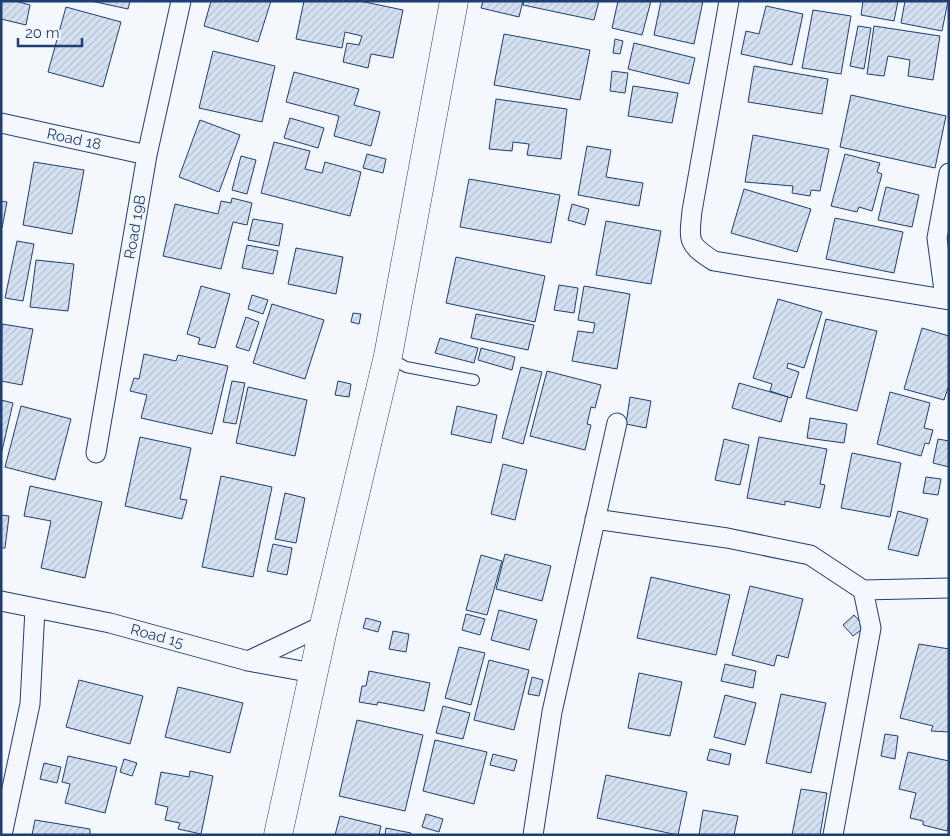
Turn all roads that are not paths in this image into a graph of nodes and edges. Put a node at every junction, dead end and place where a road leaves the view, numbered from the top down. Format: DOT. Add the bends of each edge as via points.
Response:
graph roads {
  1 [pos="181,1"];
  2 [pos="454,1"];
  3 [pos="728,1"];
  4 [pos="1,123"];
  5 [pos="147,155"];
  6 [pos="949,173"];
  7 [pos="947,299"];
  8 [pos="388,356"];
  9 [pos="474,380"];
  10 [pos="617,422"];
  11 [pos="96,453"];
  12 [pos="595,519"];
  13 [pos="949,588"];
  14 [pos="863,590"];
  15 [pos="1,601"];
  16 [pos="34,609"];
  17 [pos="324,625"];
  18 [pos="248,661"];
  19 [pos="313,673"];
  20 [pos="2,835"];
  21 [pos="278,835"];
  22 [pos="533,835"];
  23 [pos="833,835"];
  1 -- 5 [label="street, Road 19B"];
  2 -- 8 [label="street"];
  3 -- 7 [label="street" via="692,211 689,238 697,251 714,261"];
  4 -- 5 [label="street, Road 18"];
  5 -- 11 [label="street, Road 19B"];
  6 -- 7 [label="street" via="937,238"];
  8 -- 9 [label="lane" via="406,367"];
  8 -- 17 [label="street"];
  10 -- 12 [label="street"];
  12 -- 14 [label="street" via="727,538 810,555"];
  12 -- 22 [label="street" via="552,712"];
  13 -- 14 [label="street"];
  14 -- 23 [label="street" via="871,628"];
  15 -- 16 [label="street, Road 15"];
  16 -- 18 [label="street, Road 15" via="110,623"];
  16 -- 20 [label="street" via="30,704"];
  17 -- 18 [label="street"];
  17 -- 19 [label="street"];
  18 -- 19 [label="street, Road 15"];
  19 -- 21 [label="street"];
}
